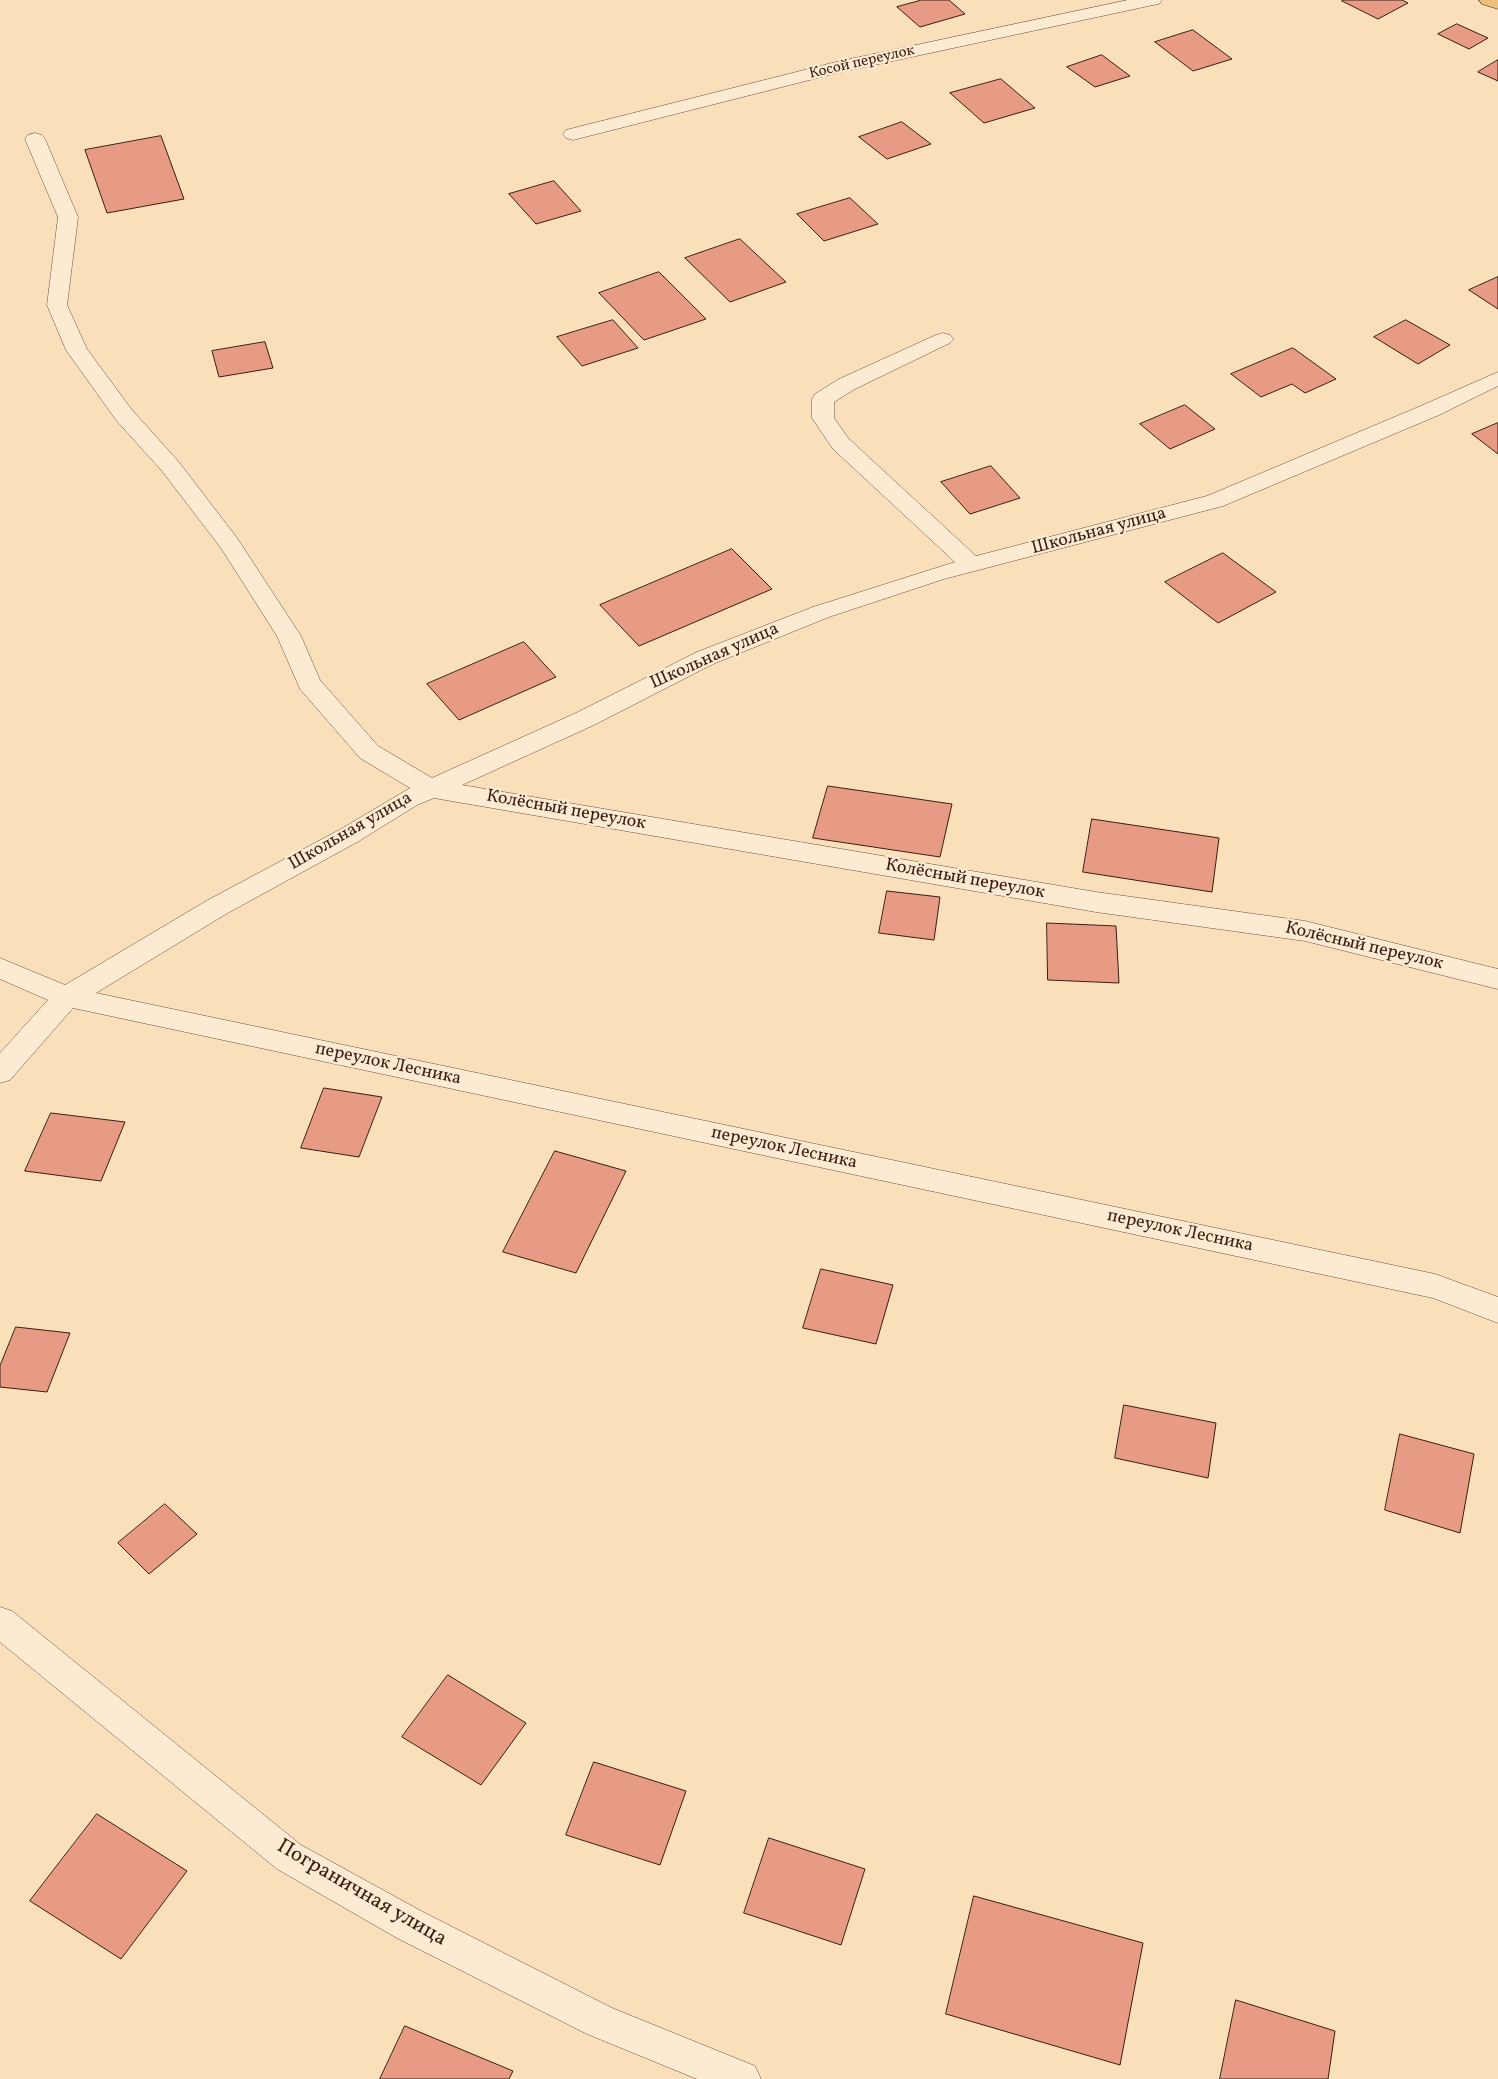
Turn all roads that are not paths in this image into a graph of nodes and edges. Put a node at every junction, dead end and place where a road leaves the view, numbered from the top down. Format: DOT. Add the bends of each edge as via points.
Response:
graph roads {
  1 [pos="1153,0"];
  2 [pos="1488,0"];
  3 [pos="1498,4"];
  4 [pos="573,134"];
  5 [pos="35,139"];
  6 [pos="943,339"];
  7 [pos="1498,378"];
  8 [pos="972,565"];
  9 [pos="430,788"];
  10 [pos="0,968"];
  11 [pos="1498,979"];
  12 [pos="67,998"];
  13 [pos="0,1072"];
  14 [pos="1498,1310"];
  15 [pos="0,1622"];
  16 [pos="742,2079"];
  1 -- 4 [label="street, Косой переулок" via="836,68"];
  2 -- 3 [label="main road"];
  5 -- 9 [label="street" via="68,217 57,305 77,350 124,415 170,466 228,543 289,636 309,683 369,752"];
  6 -- 8 [label="street" via="847,384 823,399 823,418 841,444"];
  7 -- 8 [label="street, Школьная улица" via="1431,410 1215,501"];
  8 -- 9 [label="street, Школьная улица" via="821,612 705,658 585,719"];
  9 -- 11 [label="street, Колёсный переулок" via="1096,902 1305,931"];
  9 -- 12 [label="street, Школьная улица" via="217,908"];
  10 -- 12 [label="street, переулок Лесника"];
  12 -- 13 [label="street, Школьная улица"];
  12 -- 14 [label="street, переулок Лесника" via="1435,1286"];
  15 -- 16 [label="street, Пограничная улица" via="289,1857 410,1925 600,2021"];
}
